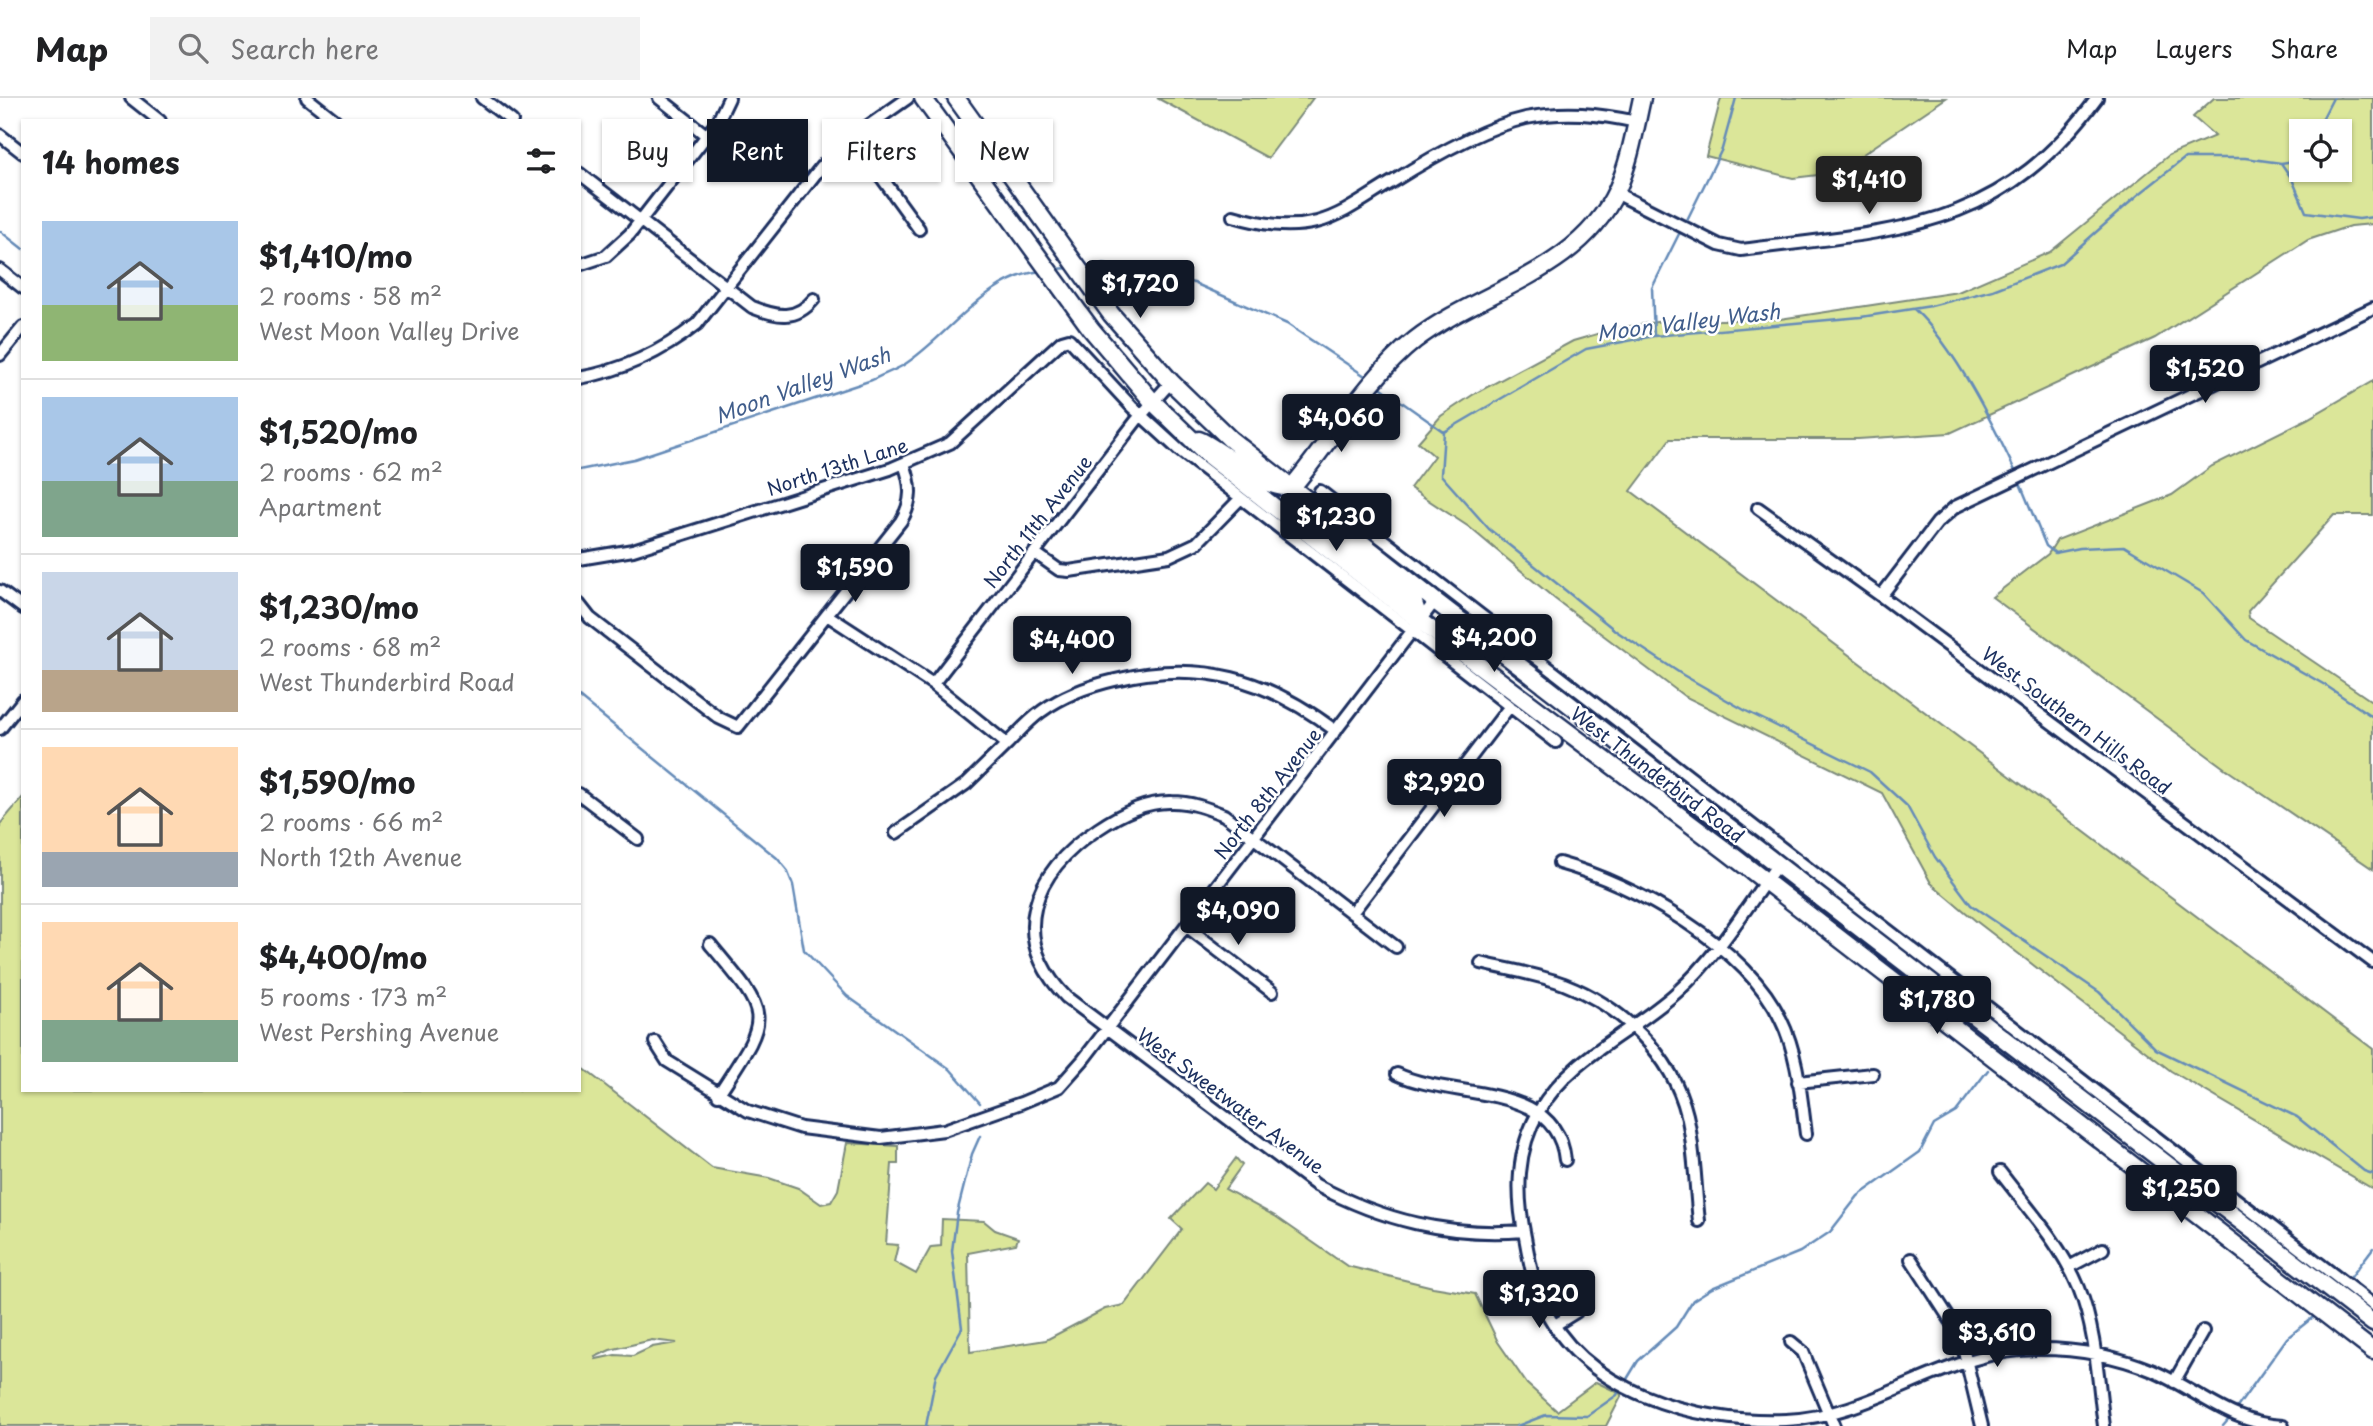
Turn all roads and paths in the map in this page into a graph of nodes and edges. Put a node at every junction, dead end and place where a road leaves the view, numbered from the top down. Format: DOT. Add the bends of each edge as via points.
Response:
graph roads {
  1 [pos="131,98"];
  2 [pos="307,98"];
  3 [pos="482,98"];
  4 [pos="659,98"];
  5 [pos="729,98"];
  6 [pos="908,98"];
  7 [pos="923,98"];
  8 [pos="956,98"];
  9 [pos="1642,98"];
  10 [pos="2097,98"];
  11 [pos="157,119"];
  12 [pos="333,119"];
  13 [pos="509,119"];
  14 [pos="879,119"];
  15 [pos="1637,122"];
  16 [pos="0,135"];
  17 [pos="706,135"];
  18 [pos="21,151"];
  19 [pos="822,167"];
  20 [pos="581,175"];
  21 [pos="885,182"];
  22 [pos="1616,193"];
  23 [pos="1039,213"];
  24 [pos="1233,216"];
  25 [pos="640,221"];
  26 [pos="1018,228"];
  27 [pos="919,229"];
  28 [pos="581,264"];
  29 [pos="0,270"];
  30 [pos="21,286"];
  31 [pos="727,288"];
  32 [pos="814,299"];
  33 [pos="2373,308"];
  34 [pos="21,329"];
  35 [pos="1069,339"];
  36 [pos="0,355"];
  37 [pos="581,378"];
  38 [pos="1171,382"];
  39 [pos="1152,401"];
  40 [pos="1141,415"];
  41 [pos="1184,433"];
  42 [pos="904,464"];
  43 [pos="1292,487"];
  44 [pos="1320,491"];
  45 [pos="1241,499"];
  46 [pos="1758,508"];
  47 [pos="1358,529"];
  48 [pos="1035,552"];
  49 [pos="581,559"];
  50 [pos="0,591"];
  51 [pos="1881,596"];
  52 [pos="1435,601"];
  53 [pos="21,607"];
  54 [pos="581,607"];
  55 [pos="827,615"];
  56 [pos="1416,626"];
  57 [pos="933,684"];
  58 [pos="21,703"];
  59 [pos="1510,706"];
  60 [pos="0,729"];
  61 [pos="1336,731"];
  62 [pos="1556,742"];
  63 [pos="1007,744"];
  64 [pos="581,796"];
  65 [pos="1743,827"];
  66 [pos="896,833"];
  67 [pos="1254,837"];
  68 [pos="638,839"];
  69 [pos="1725,850"];
  70 [pos="1559,863"];
  71 [pos="1778,864"];
  72 [pos="1765,881"];
  73 [pos="1352,913"];
  74 [pos="1186,926"];
  75 [pos="710,944"];
  76 [pos="1717,946"];
  77 [pos="1396,947"];
  78 [pos="2373,962"];
  79 [pos="1482,963"];
  80 [pos="1272,992"];
  81 [pos="1632,1026"];
  82 [pos="1106,1029"];
  83 [pos="1996,1031"];
  84 [pos="655,1042"];
  85 [pos="1982,1048"];
  86 [pos="1397,1074"];
  87 [pos="1873,1074"];
  88 [pos="1798,1082"];
  89 [pos="718,1095"];
  90 [pos="1538,1113"];
  91 [pos="1806,1134"];
  92 [pos="1565,1160"];
  93 [pos="2000,1172"];
  94 [pos="2231,1204"];
  95 [pos="1699,1221"];
  96 [pos="2213,1226"];
  97 [pos="1524,1231"];
  98 [pos="2103,1249"];
  99 [pos="1911,1259"];
  100 [pos="2069,1267"];
  101 [pos="2373,1304"];
  102 [pos="1576,1312"];
  103 [pos="2373,1323"];
  104 [pos="1555,1325"];
  105 [pos="2203,1331"];
  106 [pos="1791,1342"];
  107 [pos="2373,1352"];
  108 [pos="2093,1353"];
  109 [pos="1966,1360"];
  110 [pos="2174,1382"];
  111 [pos="1829,1414"];
  112 [pos="1834,1426"];
  113 [pos="1982,1426"];
  114 [pos="2104,1426"];
  115 [pos="2283,1426"];
  1 -- 11 [label="street"];
  2 -- 12 [label="street"];
  3 -- 13 [label="street"];
  4 -- 17 [label="street"];
  5 -- 17 [label="street"];
  6 -- 14 [label="street"];
  7 -- 26 [label="main road, West Thunderbird Road"];
  8 -- 23 [label="main road, West Thunderbird Road"];
  9 -- 15 [label="main road"];
  10 -- 22 [label="street" via="2056,147 2016,182 1966,209 1905,227 1741,250 1718,245"];
  15 -- 22 [label="main road"];
  15 -- 24 [label="street" via="1572,113 1524,118 1435,157 1318,222 1273,225"];
  16 -- 18 [label="street"];
  17 -- 25 [label="street"];
  19 -- 31 [label="street"];
  20 -- 25 [label="street"];
  21 -- 27 [label="street"];
  22 -- 43 [label="main road" via="1589,230 1560,256 1413,341"];
  23 -- 26 [label="main road"];
  23 -- 38 [label="main road, West Thunderbird Road" via="1111,314"];
  25 -- 28 [label="street" via="606,256"];
  25 -- 31 [label="street"];
  26 -- 39 [label="main road, West Thunderbird Road" via="1091,330"];
  29 -- 30 [label="street"];
  31 -- 32 [label="street" via="752,307 788,317 805,310"];
  31 -- 37 [label="street" via="698,324 658,352"];
  33 -- 51 [label="street" via="1955,507 1937,523"];
  34 -- 36 [label="street"];
  35 -- 40 [label="street, West Thunderbird Road"];
  35 -- 42 [label="street, North 13th Lane" via="950,443"];
  38 -- 39 [label="street, North 11th Avenue"];
  38 -- 43 [label="main road, West Thunderbird Road" via="1223,432"];
  39 -- 40 [label="street, North 11th Avenue"];
  39 -- 41 [label="main road, West Thunderbird Road"];
  40 -- 45 [label="street, West Thunderbird Road"];
  40 -- 48 [label="street, North 11th Avenue"];
  41 -- 43 [label="main road" via="1218,449 1273,487"];
  41 -- 56 [label="main road, West Thunderbird Road"];
  42 -- 49 [label="street, North 13th Lane" via="633,550"];
  42 -- 55 [label="street" via="910,483 908,510"];
  43 -- 47 [label="main road, West Thunderbird Road"];
  43 -- 56 [label="main road" via="1305,513 1414,603"];
  44 -- 47 [label="street, West Thunderbird Road"];
  45 -- 48 [label="street" via="1197,543 1169,556 1069,571"];
  45 -- 56 [label="street, West Thunderbird Road"];
  46 -- 51 [label="street, West Southern Hills Road"];
  47 -- 52 [label="main road, West Thunderbird Road"];
  47 -- 65 [label="street, West Thunderbird Road"];
  48 -- 57 [label="street, North 11th Avenue"];
  50 -- 53 [label="street"];
  51 -- 78 [label="street, West Southern Hills Road"];
  52 -- 56 [label="street, North 8th Avenue"];
  52 -- 65 [label="main road, West Thunderbird Road"];
  54 -- 55 [label="street" via="719,718 738,727"];
  55 -- 57 [label="street"];
  56 -- 59 [label="street, West Thunderbird Road"];
  56 -- 61 [label="street, North 8th Avenue"];
  56 -- 69 [label="main road, West Thunderbird Road"];
  57 -- 63 [label="street"];
  58 -- 60 [label="street"];
  59 -- 62 [label="street, West Thunderbird Road"];
  59 -- 73 [label="street"];
  61 -- 63 [label="street" via="1305,708 1256,684 1231,676 1166,671 1080,690 1041,711"];
  61 -- 67 [label="street, North 8th Avenue"];
  63 -- 66 [label="street" via="966,784"];
  64 -- 68 [label="street"];
  65 -- 69 [label="main road"];
  65 -- 71 [label="main road, West Thunderbird Road"];
  65 -- 94 [label="street, West Thunderbird Road"];
  67 -- 73 [label="street, West Sweetwater Avenue"];
  67 -- 74 [label="street, North 8th Avenue"];
  67 -- 82 [label="street, West Sweetwater Avenue" via="1224,815 1199,805 1171,802 1144,806 1117,816 1071,848 1053,869 1034,908 1035,948 1053,984"];
  69 -- 72 [label="main road, West Thunderbird Road"];
  70 -- 76 [label="street" via="1646,896"];
  71 -- 72 [label="street"];
  71 -- 83 [label="main road, West Thunderbird Road"];
  72 -- 76 [label="street"];
  72 -- 85 [label="main road, West Thunderbird Road"];
  73 -- 77 [label="street, West Sweetwater Avenue"];
  74 -- 80 [label="street"];
  74 -- 82 [label="street, North 8th Avenue"];
  75 -- 89 [label="street" via="749,991 759,1017 746,1052"];
  76 -- 81 [label="street" via="1678,991"];
  76 -- 88 [label="street" via="1750,975 1773,1004 1789,1039"];
  79 -- 81 [label="street" via="1566,985"];
  81 -- 90 [label="street" via="1567,1074"];
  81 -- 95 [label="street" via="1662,1060 1686,1112"];
  82 -- 89 [label="street, North 8th Avenue" via="1059,1087 960,1125 913,1136 881,1138 801,1128 748,1111"];
  82 -- 97 [label="street, West Sweetwater Avenue" via="1292,1170 1350,1203 1381,1216 1433,1228"];
  83 -- 85 [label="main road"];
  83 -- 94 [label="main road, West Thunderbird Road"];
  84 -- 89 [label="street, North 8th Avenue" via="667,1061"];
  85 -- 96 [label="main road, West Thunderbird Road"];
  86 -- 90 [label="street" via="1416,1084 1512,1100"];
  87 -- 88 [label="street"];
  88 -- 91 [label="street"];
  90 -- 92 [label="street" via="1561,1136"];
  90 -- 97 [label="street" via="1525,1146 1519,1181"];
  93 -- 100 [label="street"];
  94 -- 96 [label="street"];
  94 -- 101 [label="street, West Thunderbird Road"];
  94 -- 103 [label="main road, West Thunderbird Road"];
  96 -- 107 [label="main road, West Thunderbird Road"];
  97 -- 104 [label="street" via="1537,1291"];
  98 -- 100 [label="street"];
  99 -- 109 [label="street" via="1949,1315"];
  100 -- 108 [label="street" via="2080,1291"];
  102 -- 104 [label="street"];
  104 -- 111 [label="street" via="1588,1363 1623,1385 1675,1406 1747,1420"];
  105 -- 110 [label="street"];
  106 -- 111 [label="street" via="1803,1352"];
  108 -- 109 [label="street" via="2038,1349"];
  108 -- 110 [label="street"];
  108 -- 114 [label="street"];
  109 -- 111 [label="street" via="1877,1400"];
  109 -- 113 [label="street"];
  110 -- 115 [label="street" via="2231,1415 2261,1425"];
  111 -- 112 [label="street"];
}
